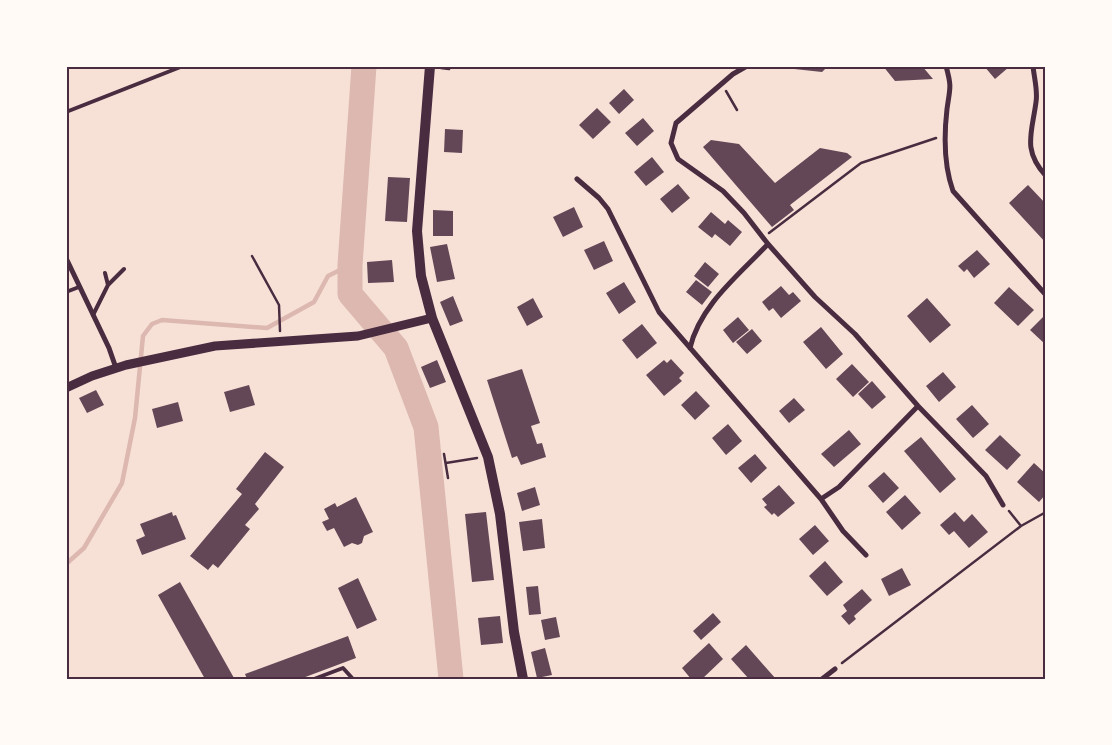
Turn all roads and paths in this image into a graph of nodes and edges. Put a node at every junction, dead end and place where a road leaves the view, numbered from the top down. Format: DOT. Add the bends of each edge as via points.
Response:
graph roads {
  1 [pos="183,66"];
  2 [pos="430,66"];
  3 [pos="747,66"];
  4 [pos="946,66"];
  5 [pos="1033,66"];
  6 [pos="722,84"];
  7 [pos="736,110"];
  8 [pos="66,112"];
  9 [pos="947,135"];
  10 [pos="1046,176"];
  11 [pos="577,179"];
  12 [pos="764,238"];
  13 [pos="768,244"];
  14 [pos="252,256"];
  15 [pos="66,258"];
  16 [pos="124,269"];
  17 [pos="105,273"];
  18 [pos="108,285"];
  19 [pos="78,286"];
  20 [pos="66,292"];
  21 [pos="1046,295"];
  22 [pos="93,315"];
  23 [pos="432,318"];
  24 [pos="281,334"];
  25 [pos="690,348"];
  26 [pos="116,368"];
  27 [pos="66,388"];
  28 [pos="918,406"];
  29 [pos="444,454"];
  30 [pos="488,457"];
  31 [pos="446,463"];
  32 [pos="448,478"];
  33 [pos="821,499"];
  34 [pos="1003,505"];
  35 [pos="1046,512"];
  36 [pos="1021,526"];
  37 [pos="866,555"];
  38 [pos="835,669"];
  39 [pos="314,679"];
  40 [pos="353,679"];
  41 [pos="523,679"];
  42 [pos="822,679"];
  1 -- 8 [label="lane"];
  2 -- 23 [label="main road" via="417,231 421,276"];
  3 -- 6 [label="street"];
  4 -- 9 [label="street" via="952,86 947,110"];
  5 -- 10 [label="street" via="1037,100 1030,137 1034,163"];
  6 -- 7 [label="path"];
  6 -- 12 [label="street" via="676,123 671,143 678,159 723,191"];
  9 -- 12 [label="path" via="861,163"];
  9 -- 21 [label="street" via="946,172 953,191"];
  11 -- 25 [label="street" via="608,209 659,312"];
  12 -- 13 [label="street"];
  13 -- 25 [label="street" via="716,298 694,331"];
  13 -- 28 [label="street" via="815,297 855,334"];
  14 -- 24 [label="path" via="279,306"];
  15 -- 19 [label="street"];
  16 -- 18 [label="lane"];
  17 -- 18 [label="lane"];
  18 -- 22 [label="lane"];
  19 -- 20 [label="lane"];
  19 -- 22 [label="street"];
  22 -- 26 [label="street"];
  23 -- 26 [label="street" via="358,336 215,346"];
  23 -- 30 [label="main road"];
  25 -- 33 [label="street"];
  26 -- 27 [label="street"];
  28 -- 33 [label="street" via="838,487"];
  28 -- 34 [label="street" via="986,476"];
  29 -- 31 [label="path"];
  30 -- 31 [label="path"];
  30 -- 41 [label="main road" via="500,514"];
  31 -- 32 [label="path"];
  33 -- 37 [label="street" via="843,531"];
  34 -- 36 [label="path"];
  35 -- 36 [label="path"];
  36 -- 38 [label="path"];
  38 -- 42 [label="street"];
  39 -- 40 [label="lane" via="343,668"];
}
